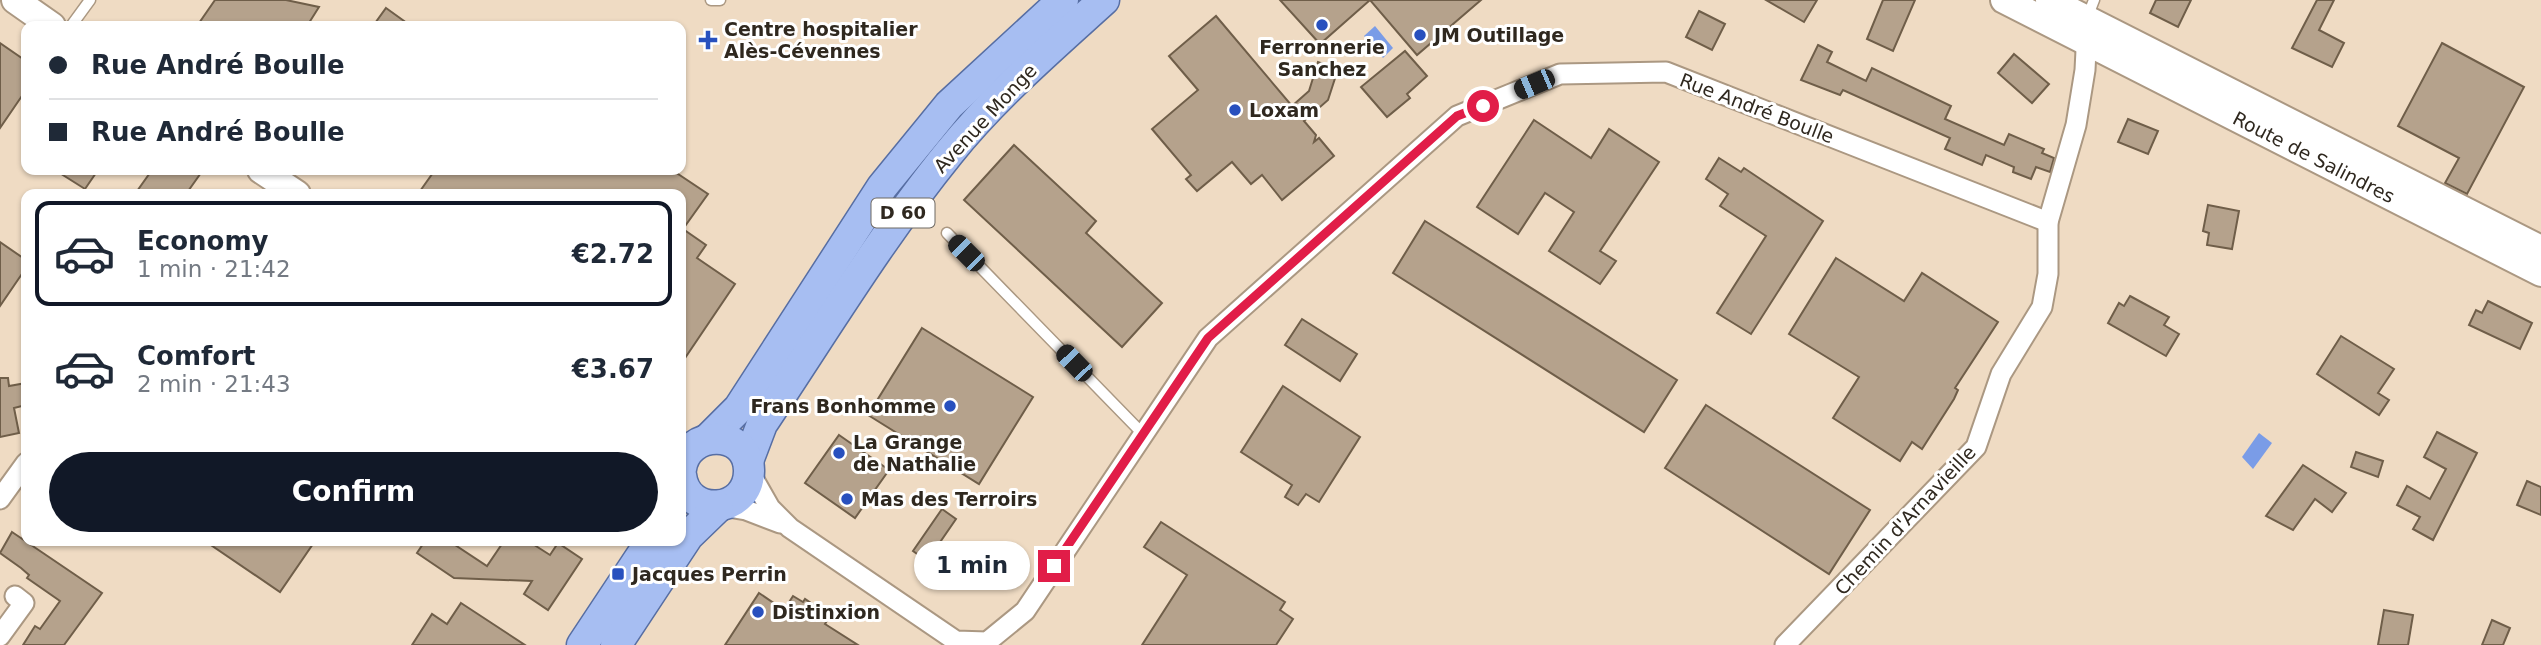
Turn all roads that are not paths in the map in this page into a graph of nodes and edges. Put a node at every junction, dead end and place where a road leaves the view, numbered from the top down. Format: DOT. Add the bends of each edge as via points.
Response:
graph roads {
  1 [pos="15,0"];
  2 [pos="90,0"];
  3 [pos="711,0"];
  4 [pos="720,0"];
  5 [pos="1063,0"];
  6 [pos="1104,0"];
  7 [pos="2004,0"];
  8 [pos="2049,0"];
  9 [pos="45,21"];
  10 [pos="75,21"];
  11 [pos="2092,21"];
  12 [pos="268,175"];
  13 [pos="290,189"];
  14 [pos="2048,222"];
  15 [pos="947,233"];
  16 [pos="2541,249"];
  17 [pos="2541,273"];
  18 [pos="1143,434"];
  19 [pos="697,440"];
  20 [pos="748,466"];
  21 [pos="21,470"];
  22 [pos="686,490"];
  23 [pos="0,499"];
  24 [pos="720,506"];
  25 [pos="790,527"];
  26 [pos="686,539"];
  27 [pos="648,546"];
  28 [pos="681,546"];
  29 [pos="15,596"];
  30 [pos="0,636"];
  31 [pos="987,644"];
  32 [pos="582,645"];
  33 [pos="615,645"];
  34 [pos="1785,645"];
  1 -- 9 [label="main road"];
  2 -- 10 [label="lane"];
  3 -- 4 [label="lane"];
  5 -- 19 [label="main road, Avenue Monge / D 60" via="948,105 882,187 738,408"];
  6 -- 20 [label="main road, Avenue Monge / D 60" via="950,151 903,213 762,424"];
  7 -- 11 [label="main road"];
  8 -- 11 [label="main road"];
  11 -- 14 [label="street, Chemin d'Arnavieille" via="2076,125"];
  11 -- 16 [label="main road, Route de Salindres"];
  11 -- 17 [label="main road, Route de Salindres"];
  12 -- 13 [label="main road"];
  14 -- 18 [label="street, Rue André Boulle" via="1666,72 1560,74 1457,116 1208,338"];
  14 -- 34 [label="street, Chemin d'Arnavieille" via="2048,274 2042,307 2001,374 1976,447"];
  15 -- 18 [label="lane"];
  18 -- 31 [label="street, Rue André Boulle" via="1025,611"];
  19 -- 20 [label="main road" via="733,442"];
  20 -- 24 [label="main road, Avenue Monge" via="742,494"];
  20 -- 25 [label="street, Rue André Boulle" via="770,508"];
  21 -- 23 [label="street"];
  22 -- 24 [label="main road" via="691,498"];
  24 -- 25 [label="street, Rue André Boulle" via="746,510"];
  24 -- 26 [label="main road"];
  25 -- 31 [label="street, Rue André Boulle" via="956,641"];
  27 -- 32 [label="main road"];
  28 -- 33 [label="main road"];
  29 -- 30 [label="street" via="24,603"];
}
